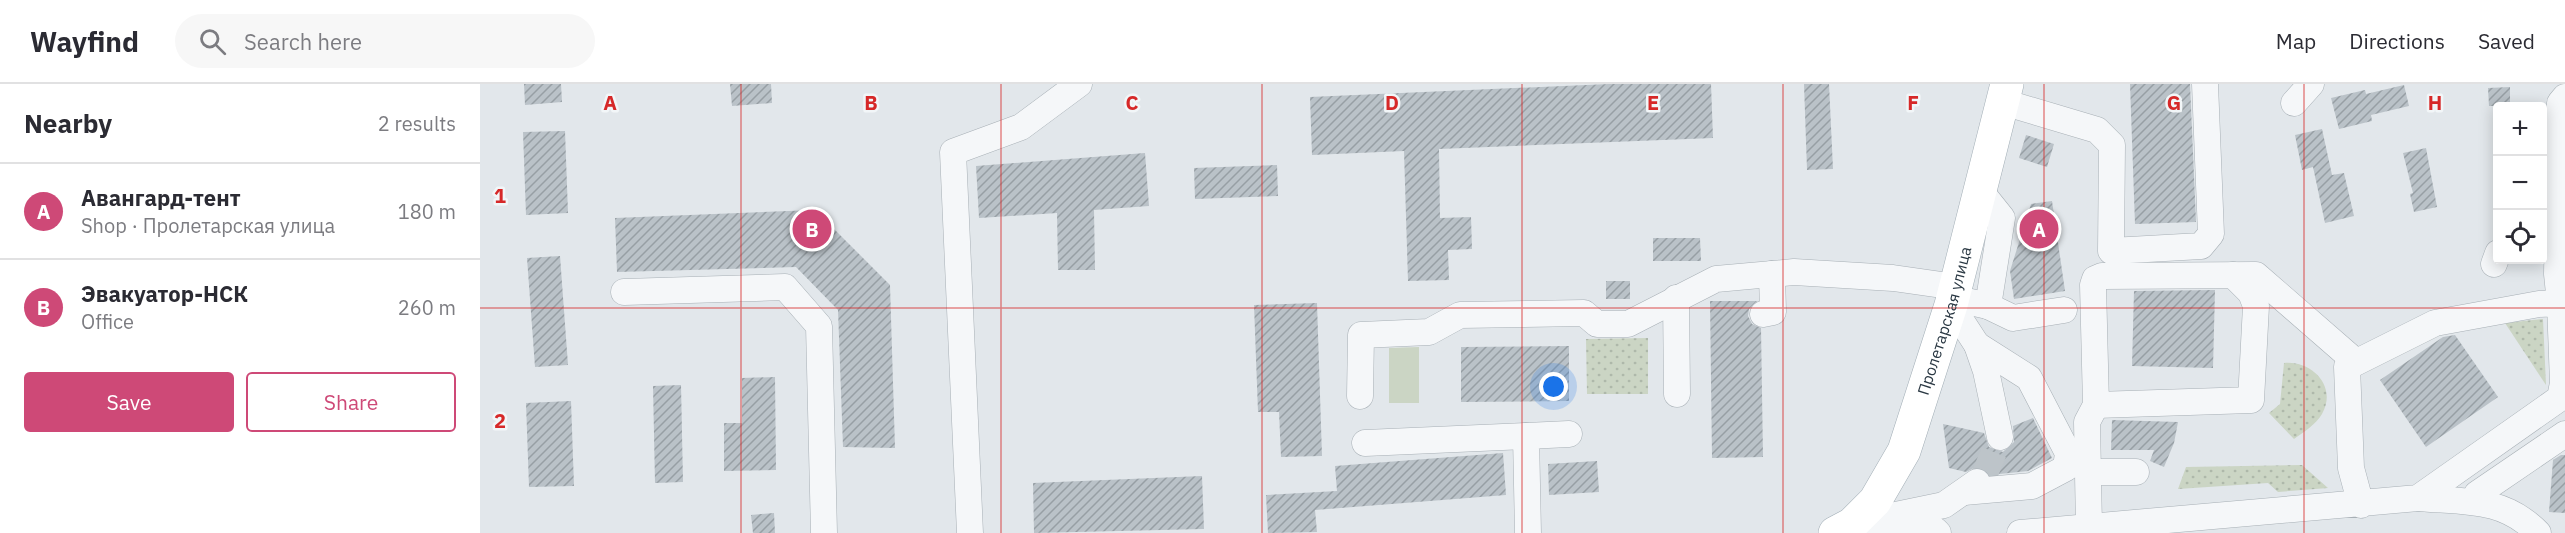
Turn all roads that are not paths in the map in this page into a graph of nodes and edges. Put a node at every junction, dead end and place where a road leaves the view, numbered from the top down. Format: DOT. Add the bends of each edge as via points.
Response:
graph roads {
  1 [pos="1079,84"];
  2 [pos="2205,84"];
  3 [pos="2311,84"];
  4 [pos="2548,84"];
  5 [pos="2005,93"];
  6 [pos="2565,98"];
  7 [pos="2294,103"];
  8 [pos="1982,193"];
  9 [pos="2546,210"];
  10 [pos="1773,274"];
  11 [pos="2233,275"];
  12 [pos="624,292"];
  13 [pos="1954,297"];
  14 [pos="1676,298"];
  15 [pos="2562,303"];
  16 [pos="1988,306"];
  17 [pos="2064,310"];
  18 [pos="1763,314"];
  19 [pos="1977,345"];
  20 [pos="2356,362"];
  21 [pos="1677,394"];
  22 [pos="1360,396"];
  23 [pos="2096,405"];
  24 [pos="1569,434"];
  25 [pos="2565,434"];
  26 [pos="1526,436"];
  27 [pos="2000,437"];
  28 [pos="1365,442"];
  29 [pos="2088,472"];
  30 [pos="2136,472"];
  31 [pos="2477,494"];
  32 [pos="2418,498"];
  33 [pos="2361,505"];
  34 [pos="2089,527"];
  35 [pos="1855,530"];
  36 [pos="824,533"];
  37 [pos="970,533"];
  38 [pos="1528,533"];
  39 [pos="1938,533"];
  40 [pos="2020,533"];
  41 [pos="2538,533"];
  1 -- 37 [label="street" via="1021,127 953,152"];
  2 -- 5 [label="street" via="2211,234 2201,246 2111,251 2112,145 2097,130"];
  3 -- 7 [label="street"];
  4 -- 9 [label="street"];
  5 -- 8 [label="main road, Пролетарская улица"];
  6 -- 15 [label="street" via="2560,103 2557,274"];
  8 -- 13 [label="main road, Пролетарская улица"];
  8 -- 16 [label="street" via="2002,218"];
  10 -- 13 [label="street" via="1893,278"];
  10 -- 14 [label="street" via="1721,278"];
  10 -- 18 [label="street" via="1773,312"];
  11 -- 20 [label="street" via="2261,278"];
  11 -- 23 [label="street" via="2095,279 2092,285"];
  11 -- 23 [label="street" via="2251,294 2256,306 2251,400"];
  12 -- 36 [label="street" via="785,287 819,326"];
  13 -- 16 [label="street"];
  13 -- 19 [label="street"];
  13 -- 35 [label="main road, Пролетарская улица" via="1904,451"];
  14 -- 21 [label="street"];
  14 -- 22 [label="street" via="1628,324 1597,324 1584,314 1460,315 1429,332 1365,333 1359,338"];
  15 -- 20 [label="street" via="2434,323"];
  15 -- 32 [label="street" via="2560,398"];
  16 -- 17 [label="street" via="2013,318"];
  19 -- 27 [label="street"];
  19 -- 35 [label="street" via="2029,378 2068,453 2066,468 2032,486 1974,484 1944,505"];
  20 -- 33 [label="street" via="2346,371 2350,468"];
  23 -- 29 [label="street" via="2087,422"];
  24 -- 26 [label="street"];
  25 -- 31 [label="street"];
  26 -- 28 [label="street"];
  26 -- 38 [label="street"];
  29 -- 30 [label="street"];
  29 -- 34 [label="street"];
  32 -- 33 [label="street"];
  32 -- 41 [label="street" via="2500,506 2523,517"];
  33 -- 34 [label="street"];
  34 -- 40 [label="street"];
  35 -- 39 [label="street"];
}
